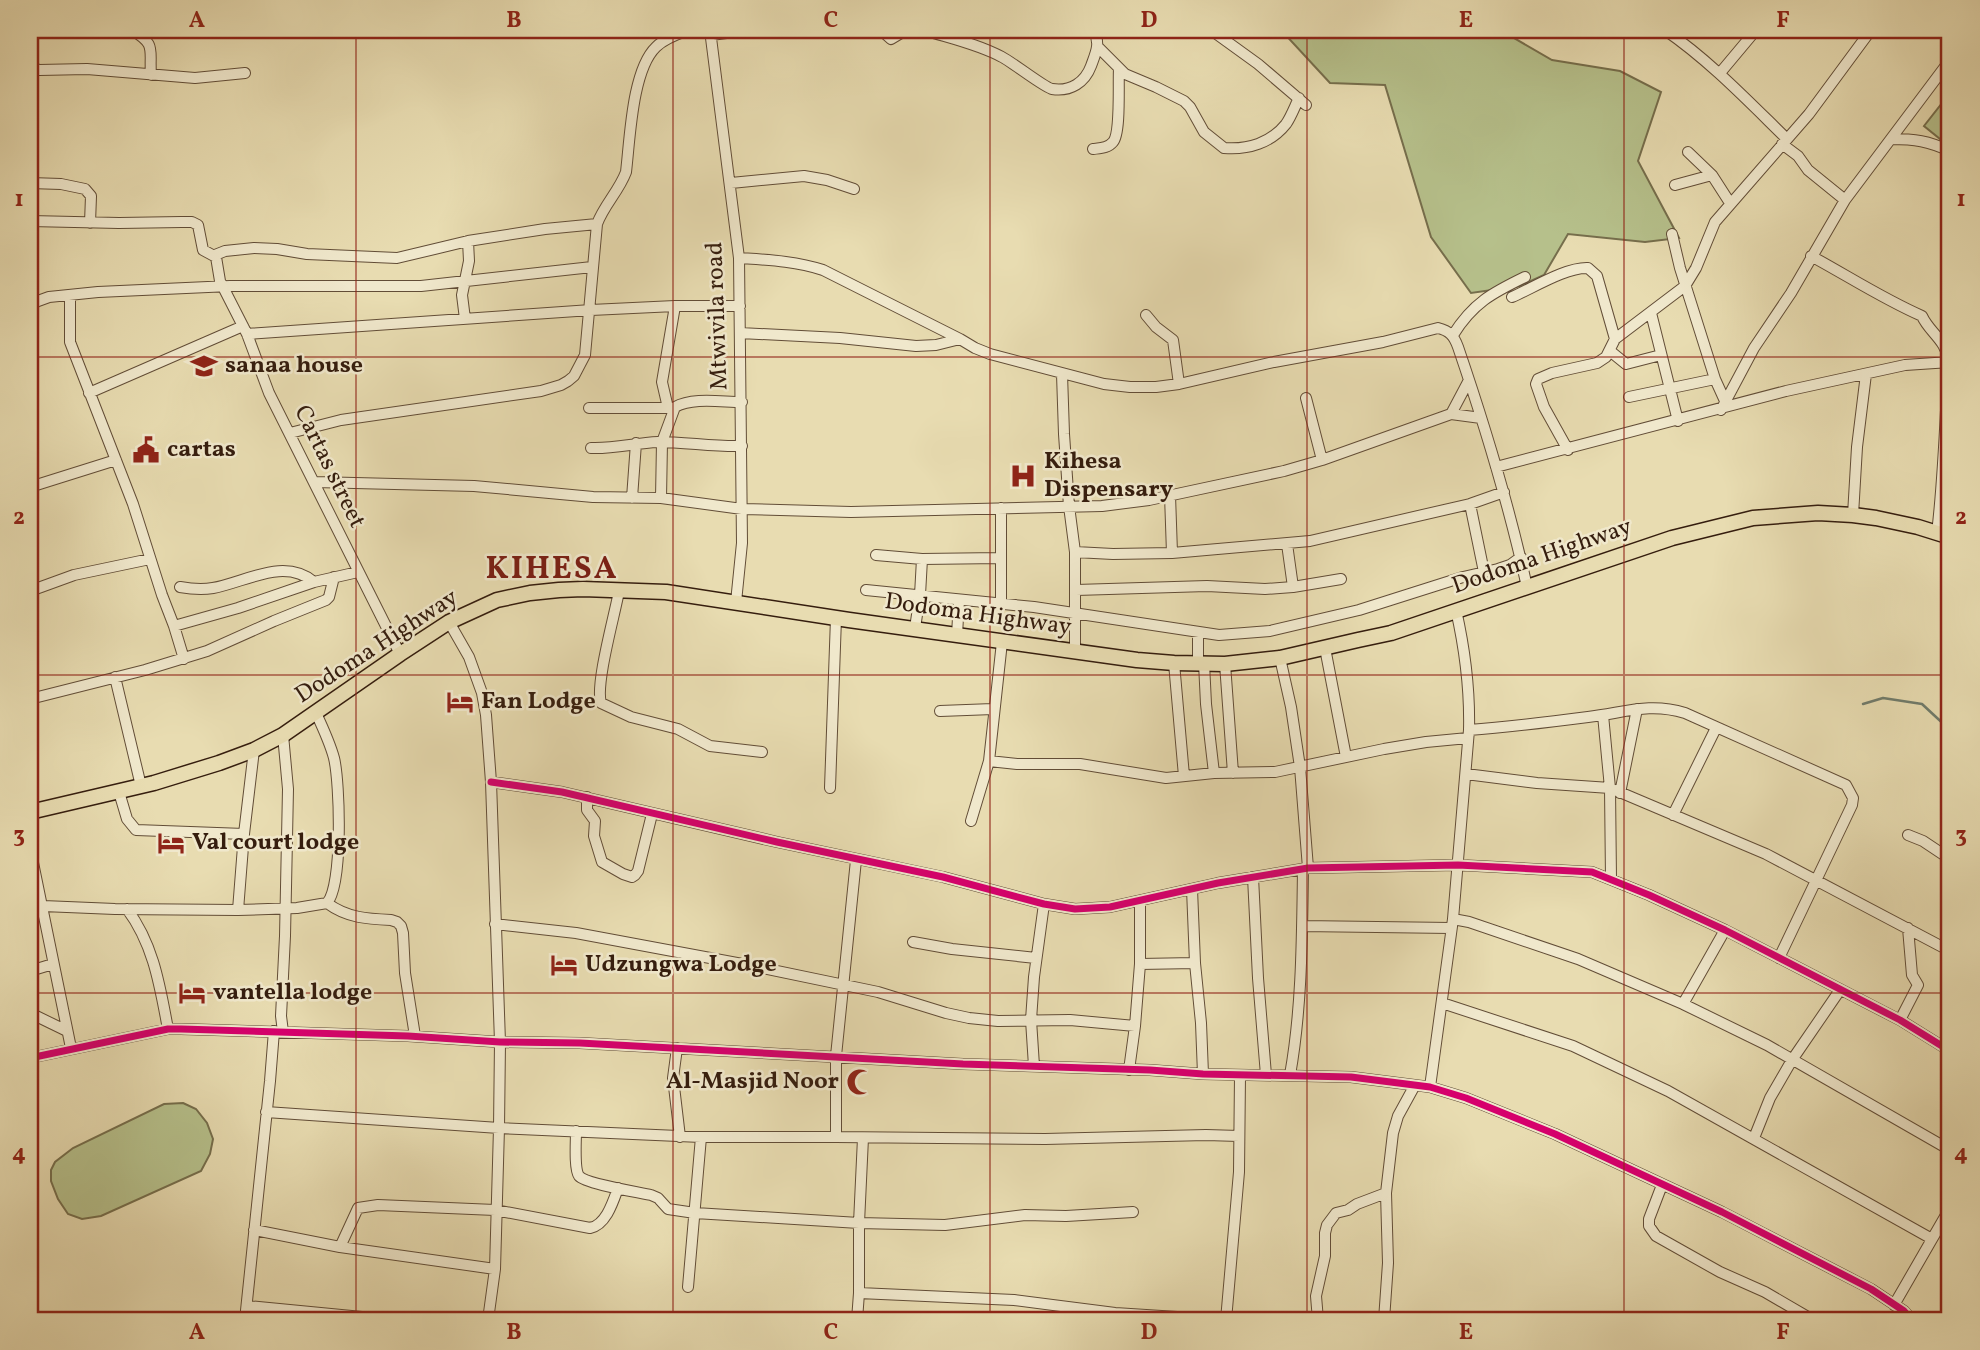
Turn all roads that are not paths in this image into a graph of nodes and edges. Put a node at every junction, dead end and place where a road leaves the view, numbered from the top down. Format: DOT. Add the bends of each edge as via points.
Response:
graph roads {
  1 [pos="132,30"];
  2 [pos="690,30"];
  3 [pos="750,30"];
  4 [pos="881,30"];
  5 [pos="906,30"];
  6 [pos="924,30"];
  7 [pos="1093,30"];
  8 [pos="1211,30"];
  9 [pos="1665,30"];
  10 [pos="1756,30"];
  11 [pos="1871,30"];
  12 [pos="711,33"];
  13 [pos="1098,47"];
  14 [pos="1950,60"];
  15 [pos="30,67"];
  16 [pos="1119,69"];
  17 [pos="245,73"];
  18 [pos="1720,74"];
  19 [pos="150,75"];
  20 [pos="1891,139"];
  21 [pos="1784,142"];
  22 [pos="1093,149"];
  23 [pos="1950,150"];
  24 [pos="1688,152"];
  25 [pos="1712,175"];
  26 [pos="30,183"];
  27 [pos="731,183"];
  28 [pos="1675,185"];
  29 [pos="854,189"];
  30 [pos="1845,200"];
  31 [pos="1730,203"];
  32 [pos="30,221"];
  33 [pos="90,223"];
  34 [pos="597,224"];
  35 [pos="1672,234"];
  36 [pos="468,241"];
  37 [pos="215,255"];
  38 [pos="1811,256"];
  39 [pos="739,258"];
  40 [pos="592,267"];
  41 [pos="1525,277"];
  42 [pos="464,282"];
  43 [pos="1685,286"];
  44 [pos="223,287"];
  45 [pos="70,295"];
  46 [pos="1512,297"];
  47 [pos="30,306"];
  48 [pos="675,306"];
  49 [pos="740,306"];
  50 [pos="591,310"];
  51 [pos="1651,313"];
  52 [pos="1146,315"];
  53 [pos="464,320"];
  54 [pos="245,330"];
  55 [pos="740,333"];
  56 [pos="1453,335"];
  57 [pos="960,339"];
  58 [pos="1615,339"];
  59 [pos="1610,351"];
  60 [pos="1661,355"];
  61 [pos="1950,362"];
  62 [pos="1062,374"];
  63 [pos="1866,374"];
  64 [pos="1715,379"];
  65 [pos="1469,380"];
  66 [pos="1179,384"];
  67 [pos="1670,389"];
  68 [pos="89,393"];
  69 [pos="1629,397"];
  70 [pos="1306,398"];
  71 [pos="741,402"];
  72 [pos="1723,405"];
  73 [pos="589,408"];
  74 [pos="671,408"];
  75 [pos="1451,414"];
  76 [pos="1481,418"];
  77 [pos="1678,421"];
  78 [pos="290,433"];
  79 [pos="662,442"];
  80 [pos="636,443"];
  81 [pos="742,446"];
  82 [pos="591,448"];
  83 [pos="1569,450"];
  84 [pos="116,460"];
  85 [pos="1322,460"];
  86 [pos="1496,467"];
  87 [pos="315,482"];
  88 [pos="30,487"];
  89 [pos="1504,492"];
  90 [pos="1170,495"];
  91 [pos="632,498"];
  92 [pos="661,498"];
  93 [pos="1470,503"];
  94 [pos="1069,506"];
  95 [pos="1001,508"];
  96 [pos="742,509"];
  97 [pos="1853,516"];
  98 [pos="1943,535"];
  99 [pos="1287,544"];
  100 [pos="1075,552"];
  101 [pos="1172,553"];
  102 [pos="876,555"];
  103 [pos="1521,557"];
  104 [pos="1000,558"];
  105 [pos="150,559"];
  106 [pos="922,559"];
  107 [pos="358,572"];
  108 [pos="1484,572"];
  109 [pos="334,577"];
  110 [pos="1341,579"];
  111 [pos="314,582"];
  112 [pos="180,587"];
  113 [pos="1293,587"];
  114 [pos="1527,587"];
  115 [pos="866,590"];
  116 [pos="1076,590"];
  117 [pos="30,591"];
  118 [pos="620,591"];
  119 [pos="920,595"];
  120 [pos="960,600"];
  121 [pos="736,603"];
  122 [pos="1001,603"];
  123 [pos="1456,610"];
  124 [pos="1075,614"];
  125 [pos="836,618"];
  126 [pos="449,622"];
  127 [pos="174,626"];
  128 [pos="915,628"];
  129 [pos="1198,632"];
  130 [pos="957,635"];
  131 [pos="1002,642"];
  132 [pos="1325,648"];
  133 [pos="1075,651"];
  134 [pos="400,654"];
  135 [pos="1280,658"];
  136 [pos="184,659"];
  137 [pos="1174,663"];
  138 [pos="1201,664"];
  139 [pos="1225,664"];
  140 [pos="115,677"];
  141 [pos="30,699"];
  142 [pos="993,709"];
  143 [pos="1637,709"];
  144 [pos="940,710"];
  145 [pos="316,713"];
  146 [pos="1603,715"];
  147 [pos="1716,728"];
  148 [pos="1468,734"];
  149 [pos="283,736"];
  150 [pos="254,750"];
  151 [pos="762,752"];
  152 [pos="1346,757"];
  153 [pos="989,761"];
  154 [pos="1300,767"];
  155 [pos="1214,773"];
  156 [pos="1233,773"];
  157 [pos="1466,774"];
  158 [pos="1184,776"];
  159 [pos="491,782"];
  160 [pos="141,786"];
  161 [pos="830,788"];
  162 [pos="1615,791"];
  163 [pos="119,792"];
  164 [pos="587,797"];
  165 [pos="30,812"];
  166 [pos="652,814"];
  167 [pos="1673,815"];
  168 [pos="971,821"];
  169 [pos="244,834"];
  170 [pos="1908,835"];
  171 [pos="30,848"];
  172 [pos="1950,859"];
  173 [pos="856,860"];
  174 [pos="1458,865"];
  175 [pos="1306,868"];
  176 [pos="32,870"];
  177 [pos="1253,877"];
  178 [pos="1611,879"];
  179 [pos="1818,880"];
  180 [pos="1192,890"];
  181 [pos="1140,902"];
  182 [pos="327,904"];
  183 [pos="1044,904"];
  184 [pos="43,906"];
  185 [pos="286,908"];
  186 [pos="127,909"];
  187 [pos="239,910"];
  188 [pos="1452,923"];
  189 [pos="495,924"];
  190 [pos="1302,926"];
  191 [pos="1908,928"];
  192 [pos="1725,930"];
  193 [pos="912,942"];
  194 [pos="1950,951"];
  195 [pos="1036,958"];
  196 [pos="1779,958"];
  197 [pos="1195,963"];
  198 [pos="53,964"];
  199 [pos="1140,964"];
  200 [pos="30,971"];
  201 [pos="844,985"];
  202 [pos="1840,990"];
  203 [pos="1442,1003"];
  204 [pos="1683,1004"];
  205 [pos="30,1013"];
  206 [pos="1031,1020"];
  207 [pos="1900,1020"];
  208 [pos="1135,1026"];
  209 [pos="168,1029"];
  210 [pos="67,1031"];
  211 [pos="279,1032"];
  212 [pos="415,1036"];
  213 [pos="499,1042"];
  214 [pos="71,1048"];
  215 [pos="677,1048"];
  216 [pos="1950,1051"];
  217 [pos="836,1056"];
  218 [pos="30,1058"];
  219 [pos="1792,1060"];
  220 [pos="1034,1066"];
  221 [pos="1129,1070"];
  222 [pos="1203,1074"];
  223 [pos="1266,1075"];
  224 [pos="1290,1075"];
  225 [pos="1240,1076"];
  226 [pos="1415,1086"];
  227 [pos="1430,1087"];
  228 [pos="266,1112"];
  229 [pos="499,1128"];
  230 [pos="576,1131"];
  231 [pos="1239,1136"];
  232 [pos="680,1137"];
  233 [pos="836,1137"];
  234 [pos="701,1138"];
  235 [pos="863,1138"];
  236 [pos="1754,1138"];
  237 [pos="1950,1150"];
  238 [pos="1662,1185"];
  239 [pos="618,1188"];
  240 [pos="1386,1193"];
  241 [pos="1950,1208"];
  242 [pos="495,1210"];
  243 [pos="1133,1212"];
  244 [pos="695,1213"];
  245 [pos="859,1223"];
  246 [pos="254,1230"];
  247 [pos="1932,1239"];
  248 [pos="340,1247"];
  249 [pos="495,1269"];
  250 [pos="688,1287"];
  251 [pos="859,1293"];
  252 [pos="1894,1305"];
  253 [pos="248,1306"];
  254 [pos="1900,1316"];
  255 [pos="245,1320"];
  256 [pos="393,1320"];
  257 [pos="488,1320"];
  258 [pos="857,1320"];
  259 [pos="1225,1320"];
  260 [pos="1318,1320"];
  261 [pos="1384,1320"];
  262 [pos="1813,1320"];
  263 [pos="1912,1320"];
  1 -- 19 [label="street" via="149,43"];
  2 -- 34 [label="street" via="664,41 649,56 637,88 626,172"];
  3 -- 12 [label="street"];
  4 -- 5 [label="street" via="891,39"];
  6 -- 13 [label="street" via="1000,56 1053,89 1083,82"];
  7 -- 13 [label="street"];
  8 -- 16 [label="street" via="1302,101 1264,142 1224,148 1204,132 1184,101"];
  9 -- 18 [label="street"];
  10 -- 18 [label="street"];
  11 -- 21 [label="street"];
  12 -- 27 [label="street, Mtwivila road"];
  13 -- 16 [label="street"];
  14 -- 20 [label="street"];
  15 -- 19 [label="street"];
  16 -- 22 [label="street" via="1118,132 1112,144"];
  17 -- 19 [label="street" via="195,78"];
  18 -- 21 [label="street"];
  20 -- 23 [label="street" via="1916,139"];
  20 -- 30 [label="street"];
  21 -- 30 [label="street" via="1808,170"];
  21 -- 31 [label="street"];
  24 -- 25 [label="street"];
  25 -- 28 [label="street"];
  25 -- 31 [label="street"];
  26 -- 33 [label="street" via="85,188 91,196"];
  27 -- 29 [label="street" via="804,176"];
  27 -- 39 [label="street, Mtwivila road"];
  30 -- 38 [label="street"];
  31 -- 43 [label="street" via="1715,222"];
  32 -- 33 [label="street, Cartas street"];
  33 -- 37 [label="street, Cartas street" via="195,223 204,251"];
  34 -- 36 [label="street"];
  34 -- 40 [label="street"];
  35 -- 43 [label="street"];
  36 -- 37 [label="street" via="397,258 254,248"];
  36 -- 42 [label="street"];
  37 -- 44 [label="street, Cartas street"];
  38 -- 61 [label="street" via="1922,316"];
  38 -- 72 [label="street"];
  39 -- 49 [label="street, Mtwivila road"];
  39 -- 57 [label="street" via="784,260 823,270"];
  40 -- 42 [label="street"];
  40 -- 50 [label="street"];
  41 -- 56 [label="street" via="1483,300"];
  42 -- 44 [label="street"];
  42 -- 53 [label="street"];
  43 -- 51 [label="street"];
  43 -- 64 [label="street"];
  44 -- 45 [label="street"];
  44 -- 54 [label="street, Cartas street"];
  45 -- 47 [label="street" via="42,299"];
  45 -- 68 [label="street" via="70,342"];
  46 -- 58 [label="street" via="1567,272 1588,268 1597,276"];
  48 -- 49 [label="street"];
  48 -- 50 [label="street"];
  48 -- 74 [label="street" via="662,382"];
  49 -- 55 [label="street, Mtwivila road"];
  50 -- 53 [label="street"];
  50 -- 78 [label="street" via="585,355 574,376 561,385"];
  51 -- 58 [label="street"];
  51 -- 60 [label="street"];
  52 -- 66 [label="street" via="1173,340"];
  53 -- 54 [label="street"];
  54 -- 68 [label="street"];
  54 -- 78 [label="street, Cartas street"];
  55 -- 57 [label="street" via="916,346"];
  55 -- 71 [label="street, Mtwivila road"];
  56 -- 65 [label="street"];
  56 -- 66 [label="street" via="1438,328"];
  57 -- 62 [label="street" via="990,354"];
  58 -- 59 [label="street"];
  59 -- 60 [label="street" via="1626,364"];
  59 -- 83 [label="street" via="1597,363 1538,379 1544,407"];
  60 -- 67 [label="street"];
  61 -- 63 [label="street"];
  61 -- 98 [label="street"];
  62 -- 66 [label="street" via="1130,387"];
  62 -- 94 [label="street"];
  63 -- 72 [label="street"];
  63 -- 97 [label="street"];
  64 -- 67 [label="street"];
  64 -- 72 [label="street"];
  65 -- 75 [label="street"];
  65 -- 76 [label="street"];
  67 -- 69 [label="street"];
  67 -- 77 [label="street"];
  68 -- 84 [label="street"];
  70 -- 85 [label="street"];
  71 -- 74 [label="street" via="685,403"];
  71 -- 81 [label="street, Mtwivila road"];
  72 -- 77 [label="street"];
  73 -- 74 [label="street"];
  74 -- 79 [label="street"];
  75 -- 76 [label="street"];
  75 -- 85 [label="street"];
  76 -- 86 [label="street"];
  77 -- 83 [label="street"];
  78 -- 87 [label="street, Cartas street"];
  79 -- 80 [label="street"];
  79 -- 81 [label="street"];
  79 -- 92 [label="street"];
  80 -- 82 [label="street"];
  80 -- 91 [label="street"];
  81 -- 96 [label="street, Mtwivila road"];
  83 -- 86 [label="street"];
  84 -- 88 [label="street"];
  84 -- 105 [label="street"];
  85 -- 90 [label="street"];
  86 -- 89 [label="street"];
  87 -- 91 [label="street" via="474,486"];
  87 -- 107 [label="street, Cartas street"];
  89 -- 93 [label="street"];
  89 -- 103 [label="street"];
  90 -- 94 [label="street"];
  90 -- 101 [label="street"];
  91 -- 92 [label="street"];
  92 -- 96 [label="street"];
  93 -- 99 [label="street"];
  93 -- 108 [label="street"];
  94 -- 95 [label="street"];
  94 -- 100 [label="street"];
  95 -- 96 [label="street"];
  95 -- 104 [label="street"];
  96 -- 121 [label="street, Mtwivila road"];
  97 -- 98 [label="highway, Dodoma Highway"];
  97 -- 114 [label="highway, Dodoma Highway" via="1790,514 1718,525"];
  99 -- 101 [label="street"];
  99 -- 113 [label="street"];
  100 -- 101 [label="street"];
  100 -- 116 [label="street"];
  102 -- 106 [label="street"];
  103 -- 108 [label="street"];
  103 -- 114 [label="street"];
  104 -- 106 [label="street"];
  104 -- 122 [label="street"];
  105 -- 117 [label="street" via="74,575"];
  105 -- 127 [label="street"];
  106 -- 119 [label="street"];
  107 -- 109 [label="street"];
  107 -- 134 [label="street, Cartas street"];
  108 -- 129 [label="street" via="1270,631"];
  109 -- 111 [label="street"];
  109 -- 136 [label="street" via="326,600"];
  110 -- 113 [label="street"];
  111 -- 112 [label="street" via="302,574 279,571 211,589"];
  111 -- 127 [label="street"];
  113 -- 116 [label="street"];
  114 -- 123 [label="highway, Dodoma Highway"];
  115 -- 119 [label="street"];
  116 -- 124 [label="street"];
  118 -- 121 [label="highway, Dodoma Highway" via="666,592"];
  118 -- 126 [label="highway, Dodoma Highway" via="530,593 497,600"];
  118 -- 151 [label="street" via="601,703 678,729 710,746"];
  119 -- 120 [label="street"];
  119 -- 128 [label="street"];
  120 -- 122 [label="street"];
  120 -- 130 [label="street"];
  121 -- 125 [label="highway, Dodoma Highway"];
  122 -- 124 [label="street"];
  123 -- 132 [label="highway, Dodoma Highway"];
  123 -- 148 [label="street" via="1468,675"];
  124 -- 129 [label="street"];
  124 -- 133 [label="street"];
  125 -- 128 [label="highway, Dodoma Highway"];
  125 -- 161 [label="street"];
  126 -- 134 [label="highway, Dodoma Highway"];
  126 -- 159 [label="street" via="482,693"];
  127 -- 136 [label="street"];
  128 -- 130 [label="highway, Dodoma Highway"];
  129 -- 138 [label="street"];
  130 -- 131 [label="highway, Dodoma Highway"];
  131 -- 133 [label="highway, Dodoma Highway"];
  131 -- 142 [label="street"];
  132 -- 135 [label="highway, Dodoma Highway"];
  132 -- 152 [label="street"];
  133 -- 137 [label="highway, Dodoma Highway"];
  134 -- 145 [label="highway, Dodoma Highway"];
  135 -- 139 [label="highway, Dodoma Highway"];
  135 -- 154 [label="street"];
  136 -- 140 [label="street"];
  137 -- 138 [label="highway, Dodoma Highway"];
  137 -- 158 [label="street"];
  138 -- 139 [label="highway, Dodoma Highway"];
  138 -- 155 [label="street"];
  139 -- 156 [label="street"];
  140 -- 141 [label="street"];
  140 -- 160 [label="street"];
  142 -- 144 [label="street"];
  142 -- 153 [label="street"];
  143 -- 146 [label="street"];
  143 -- 147 [label="street" via="1668,708"];
  143 -- 162 [label="street"];
  145 -- 149 [label="highway, Dodoma Highway"];
  145 -- 182 [label="street" via="335,762 338,794 338,859"];
  146 -- 148 [label="street"];
  146 -- 162 [label="street"];
  147 -- 167 [label="street"];
  147 -- 179 [label="street" via="1846,785 1851,792 1852,805"];
  148 -- 152 [label="street"];
  148 -- 157 [label="street"];
  149 -- 150 [label="highway, Dodoma Highway"];
  149 -- 185 [label="street" via="288,789"];
  150 -- 160 [label="highway, Dodoma Highway"];
  150 -- 169 [label="street"];
  152 -- 154 [label="street"];
  153 -- 158 [label="street" via="1080,764 1166,778"];
  153 -- 168 [label="street"];
  154 -- 156 [label="street"];
  154 -- 175 [label="street"];
  155 -- 156 [label="street"];
  155 -- 158 [label="street"];
  157 -- 162 [label="street"];
  157 -- 174 [label="street"];
  159 -- 164 [label="street"];
  159 -- 189 [label="street"];
  160 -- 163 [label="highway, Dodoma Highway"];
  162 -- 167 [label="street"];
  162 -- 178 [label="street"];
  163 -- 165 [label="highway, Dodoma Highway"];
  163 -- 169 [label="street" via="127,819 136,830"];
  164 -- 166 [label="street"];
  164 -- 166 [label="street" via="601,860 629,877 638,871"];
  166 -- 173 [label="street"];
  167 -- 179 [label="street"];
  169 -- 187 [label="street"];
  170 -- 172 [label="street"];
  171 -- 176 [label="street"];
  173 -- 183 [label="street"];
  173 -- 201 [label="street"];
  174 -- 175 [label="street"];
  174 -- 178 [label="street" via="1592,872"];
  174 -- 188 [label="street"];
  175 -- 177 [label="street"];
  175 -- 190 [label="street"];
  176 -- 184 [label="street"];
  177 -- 180 [label="street"];
  177 -- 223 [label="street"];
  178 -- 192 [label="street"];
  179 -- 191 [label="street"];
  179 -- 196 [label="street"];
  180 -- 181 [label="street"];
  180 -- 197 [label="street"];
  181 -- 183 [label="street" via="1075,909"];
  181 -- 199 [label="street"];
  182 -- 185 [label="street"];
  182 -- 212 [label="street" via="353,917 391,920 401,926"];
  183 -- 195 [label="street"];
  184 -- 186 [label="street"];
  184 -- 198 [label="street"];
  185 -- 187 [label="street"];
  185 -- 211 [label="street"];
  186 -- 187 [label="street"];
  186 -- 209 [label="street" via="156,969"];
  188 -- 190 [label="street"];
  188 -- 203 [label="street"];
  188 -- 204 [label="street" via="1578,959"];
  189 -- 201 [label="street" via="576,933"];
  189 -- 213 [label="street"];
  190 -- 224 [label="street"];
  191 -- 194 [label="street"];
  191 -- 207 [label="street" via="1911,970 1918,985"];
  192 -- 196 [label="street"];
  192 -- 204 [label="street"];
  193 -- 195 [label="street"];
  195 -- 206 [label="street"];
  196 -- 202 [label="street"];
  197 -- 199 [label="street"];
  197 -- 222 [label="street"];
  198 -- 200 [label="street"];
  198 -- 210 [label="street"];
  199 -- 208 [label="street"];
  201 -- 206 [label="street" via="969,1018"];
  201 -- 217 [label="street"];
  202 -- 207 [label="street"];
  202 -- 219 [label="street"];
  203 -- 227 [label="street"];
  203 -- 236 [label="street" via="1573,1046"];
  204 -- 219 [label="street"];
  205 -- 210 [label="street"];
  206 -- 208 [label="street"];
  206 -- 220 [label="street"];
  207 -- 216 [label="street"];
  208 -- 221 [label="street"];
  209 -- 211 [label="street"];
  209 -- 214 [label="street"];
  210 -- 214 [label="street"];
  211 -- 212 [label="street"];
  211 -- 228 [label="street"];
  212 -- 213 [label="street"];
  213 -- 215 [label="street"];
  213 -- 229 [label="street"];
  214 -- 218 [label="street"];
  215 -- 217 [label="street"];
  215 -- 232 [label="street" via="673,1078"];
  217 -- 220 [label="street"];
  217 -- 233 [label="street"];
  219 -- 236 [label="street"];
  219 -- 237 [label="street"];
  220 -- 221 [label="street"];
  221 -- 222 [label="street"];
  222 -- 225 [label="street"];
  223 -- 224 [label="street"];
  223 -- 225 [label="street"];
  224 -- 226 [label="street"];
  225 -- 231 [label="street"];
  226 -- 227 [label="street"];
  226 -- 240 [label="street" via="1393,1133"];
  227 -- 238 [label="street" via="1555,1134"];
  228 -- 229 [label="street"];
  228 -- 246 [label="street"];
  229 -- 230 [label="street"];
  229 -- 242 [label="street"];
  230 -- 232 [label="street"];
  230 -- 239 [label="street" via="579,1176"];
  231 -- 235 [label="street"];
  231 -- 259 [label="street"];
  232 -- 234 [label="street"];
  233 -- 234 [label="street"];
  233 -- 235 [label="street"];
  234 -- 244 [label="street"];
  235 -- 245 [label="street"];
  236 -- 247 [label="street"];
  238 -- 252 [label="street" via="1831,1268"];
  238 -- 262 [label="street" via="1649,1219 1656,1236"];
  239 -- 242 [label="street" via="596,1227"];
  239 -- 244 [label="street" via="651,1195 668,1209"];
  240 -- 260 [label="street" via="1336,1213 1327,1225 1316,1296"];
  240 -- 261 [label="street"];
  241 -- 247 [label="street"];
  242 -- 248 [label="street" via="362,1207"];
  242 -- 249 [label="street"];
  243 -- 245 [label="street" via="1025,1215 945,1224"];
  244 -- 245 [label="street"];
  244 -- 250 [label="street"];
  245 -- 251 [label="street"];
  246 -- 248 [label="street"];
  246 -- 253 [label="street"];
  247 -- 252 [label="street"];
  248 -- 249 [label="street"];
  249 -- 257 [label="street"];
  251 -- 258 [label="street"];
  251 -- 259 [label="street" via="1014,1300"];
  252 -- 254 [label="street"];
  253 -- 255 [label="street"];
  253 -- 256 [label="street"];
  254 -- 263 [label="street"];
}
